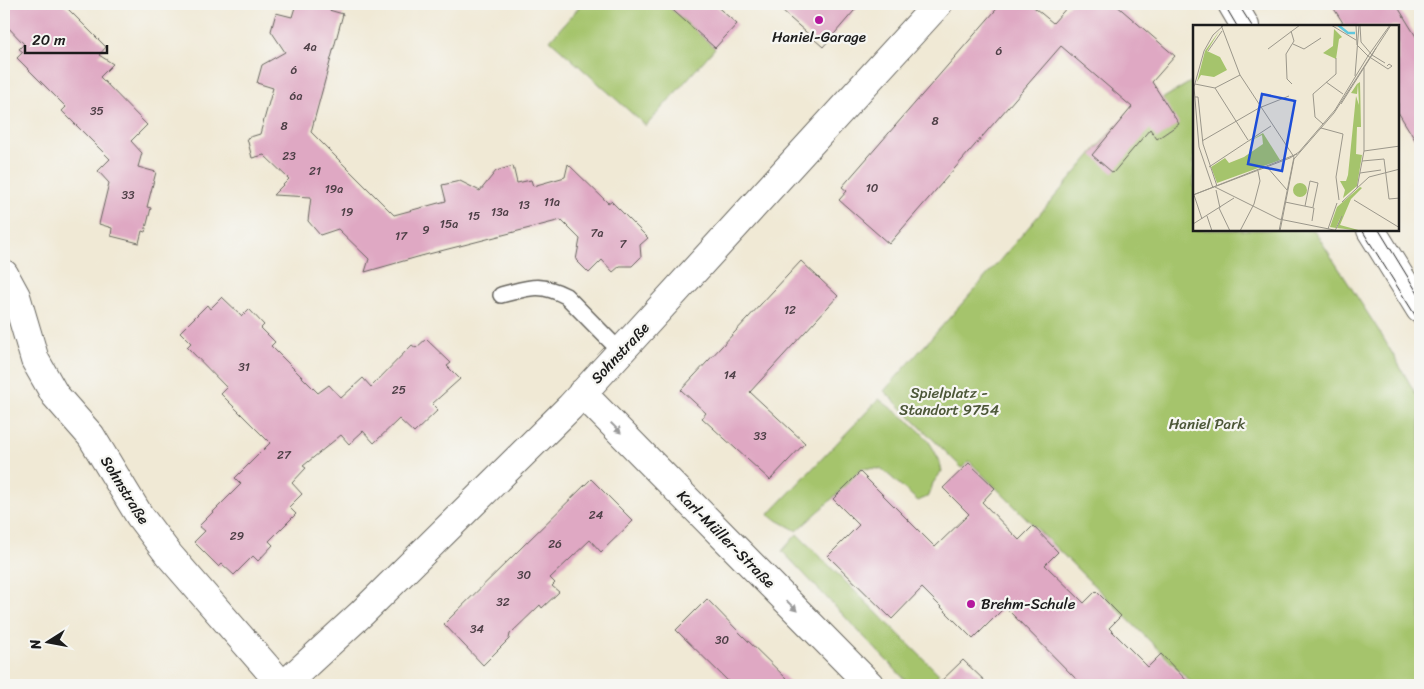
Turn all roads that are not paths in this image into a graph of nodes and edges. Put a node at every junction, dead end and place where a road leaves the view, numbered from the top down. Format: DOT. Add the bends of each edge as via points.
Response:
graph roads {
  1 [pos="938,4"];
  2 [pos="1232,4"];
  3 [pos="1244,25"];
  4 [pos="1372,231"];
  5 [pos="4,274"];
  6 [pos="501,295"];
  7 [pos="1418,299"];
  8 [pos="621,352"];
  9 [pos="582,394"];
  10 [pos="283,685"];
  11 [pos="870,685"];
  1 -- 8 [label="street, Sohnstraße"];
  2 -- 3 [label="street"];
  4 -- 7 [label="street"];
  5 -- 10 [label="street, Sohnstraße" via="16,296 35,360 55,395 91,436 139,515 169,555"];
  6 -- 8 [label="lane" via="536,286 555,290 566,296"];
  8 -- 9 [label="street, Sohnstraße"];
  9 -- 10 [label="street, Sohnstraße" via="362,613"];
  9 -- 11 [label="street, Karl-Müller-Straße, one-way"];
}
